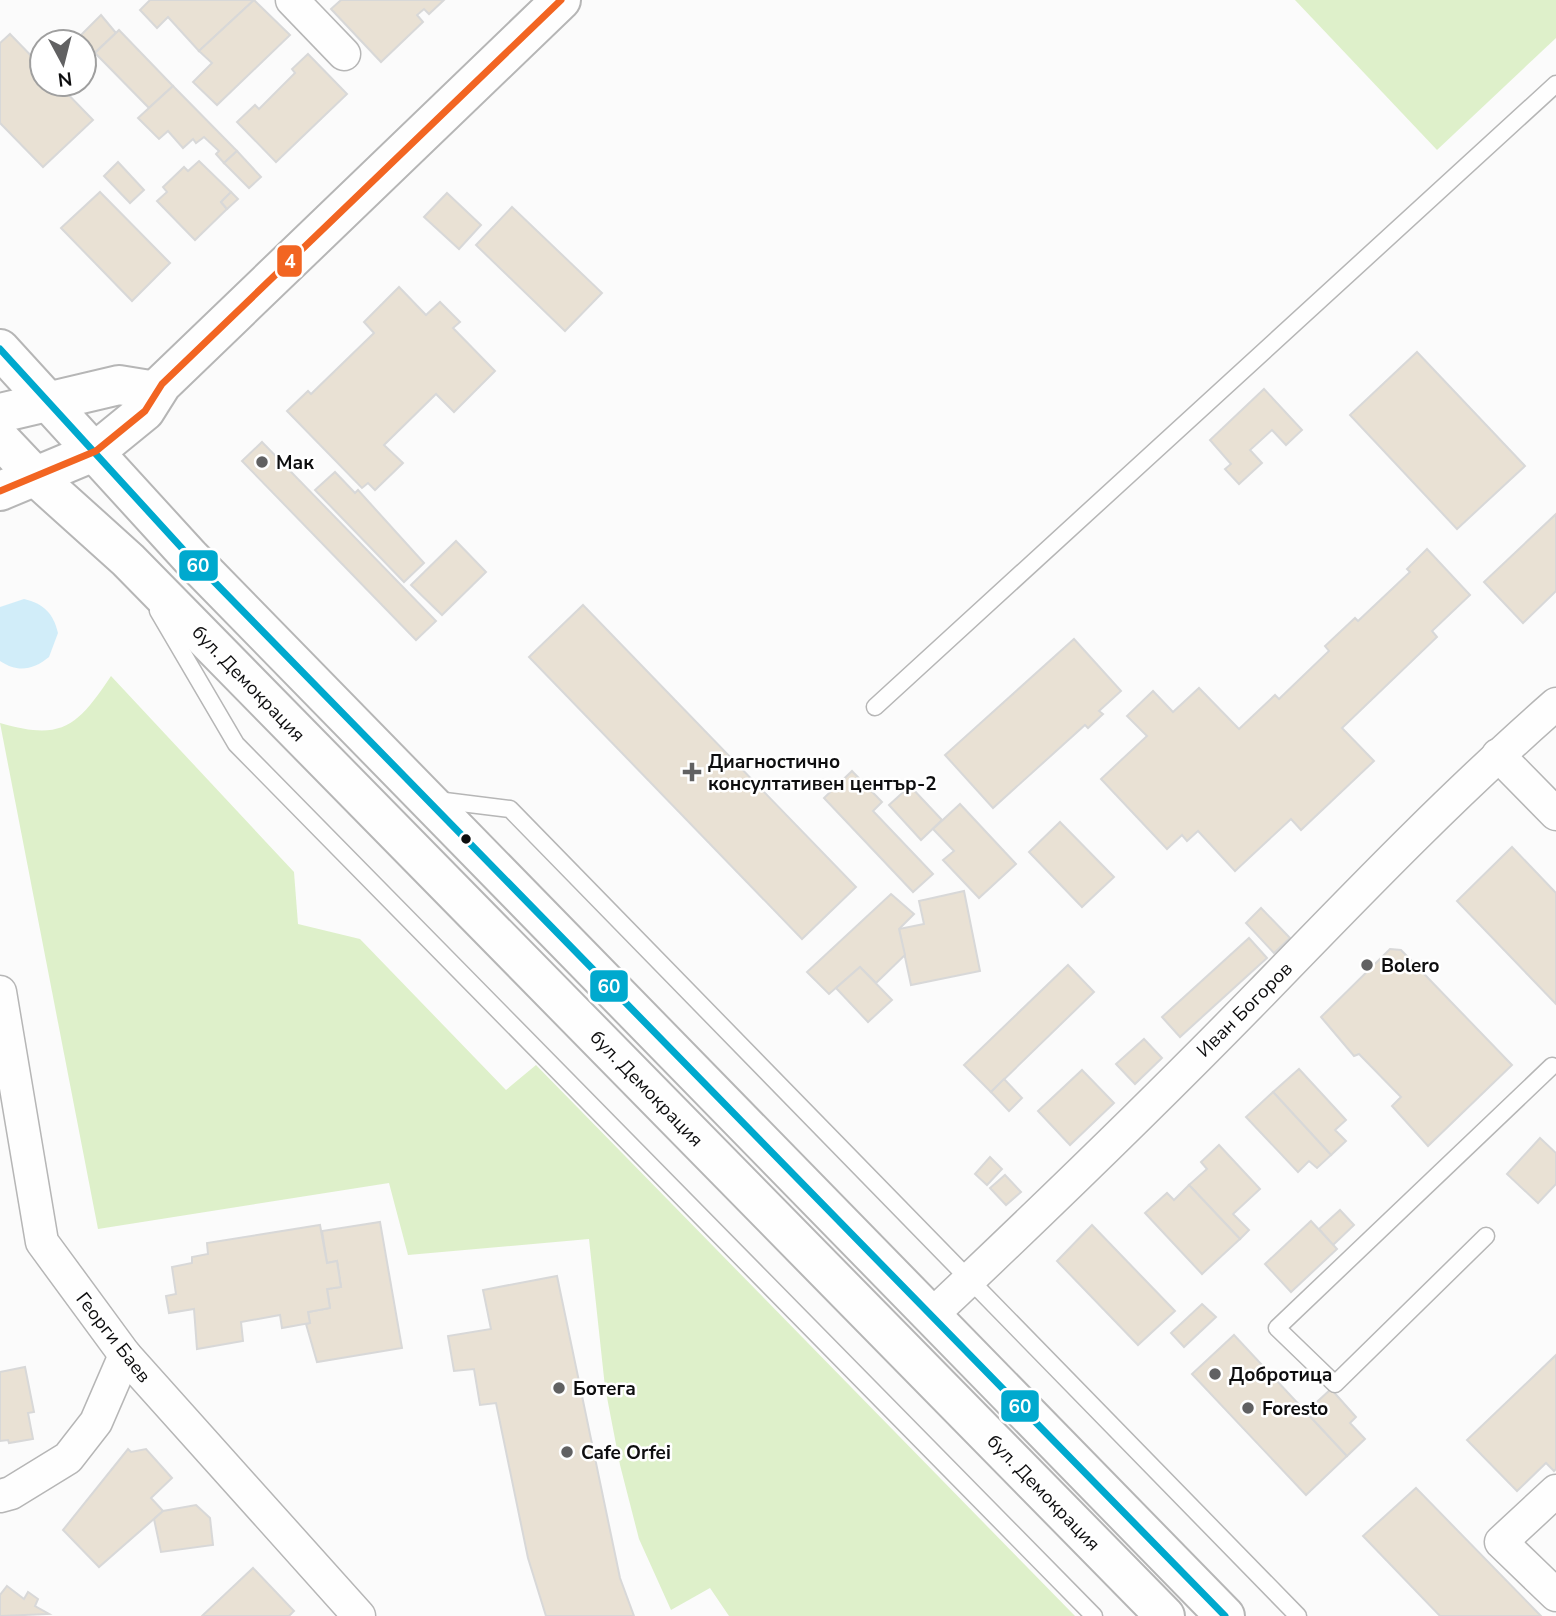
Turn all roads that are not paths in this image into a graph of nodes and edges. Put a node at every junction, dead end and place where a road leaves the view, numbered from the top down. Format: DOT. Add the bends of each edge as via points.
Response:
graph roads {
  1 [pos="292,0"];
  2 [pos="561,0"];
  3 [pos="344,54"];
  4 [pos="1556,85"];
  5 [pos="0,349"];
  6 [pos="156,391"];
  7 [pos="47,400"];
  8 [pos="0,413"];
  9 [pos="0,439"];
  10 [pos="96,452"];
  11 [pos="37,478"];
  12 [pos="0,491"];
  13 [pos="128,560"];
  14 [pos="1556,704"];
  15 [pos="875,707"];
  16 [pos="1498,755"];
  17 [pos="431,800"];
  18 [pos="1556,814"];
  19 [pos="0,992"];
  20 [pos="1552,1066"];
  21 [pos="1486,1236"];
  22 [pos="968,1281"];
  23 [pos="932,1315"];
  24 [pos="125,1355"];
  25 [pos="1556,1491"];
  26 [pos="0,1496"];
  27 [pos="1556,1595"];
  28 [pos="359,1616"];
  29 [pos="1094,1616"];
  30 [pos="1165,1616"];
  31 [pos="1225,1616"];
  32 [pos="1298,1616"];
  1 -- 3 [label="street"];
  2 -- 6 [label="main road"];
  4 -- 15 [label="lane"];
  5 -- 7 [label="main road"];
  6 -- 7 [label="main road" via="119,385"];
  6 -- 10 [label="main road" via="145,411"];
  7 -- 8 [label="main road"];
  7 -- 10 [label="main road"];
  9 -- 11 [label="main road, бул. Демокрация"];
  10 -- 11 [label="main road"];
  10 -- 17 [label="main road" via="190,556"];
  11 -- 12 [label="main road"];
  11 -- 13 [label="main road, бул. Демокрация"];
  13 -- 29 [label="lane, бул. Демокрация" via="236,744"];
  13 -- 30 [label="main road, бул. Демокрация"];
  14 -- 16 [label="street, Иван Богоров"];
  16 -- 18 [label="street"];
  16 -- 22 [label="street, Иван Богоров"];
  17 -- 22 [label="lane" via="510,809"];
  17 -- 23 [label="main road"];
  19 -- 24 [label="street, Георги Баев" via="42,1242"];
  20 -- 21 [label="lane" via="1277,1328 1335,1384"];
  22 -- 23 [label="street, Иван Богоров"];
  22 -- 32 [label="lane"];
  23 -- 31 [label="main road"];
  24 -- 26 [label="street" via="96,1422 68,1458"];
  24 -- 28 [label="street, Георги Баев"];
  25 -- 27 [label="street" via="1501,1542"];
}
